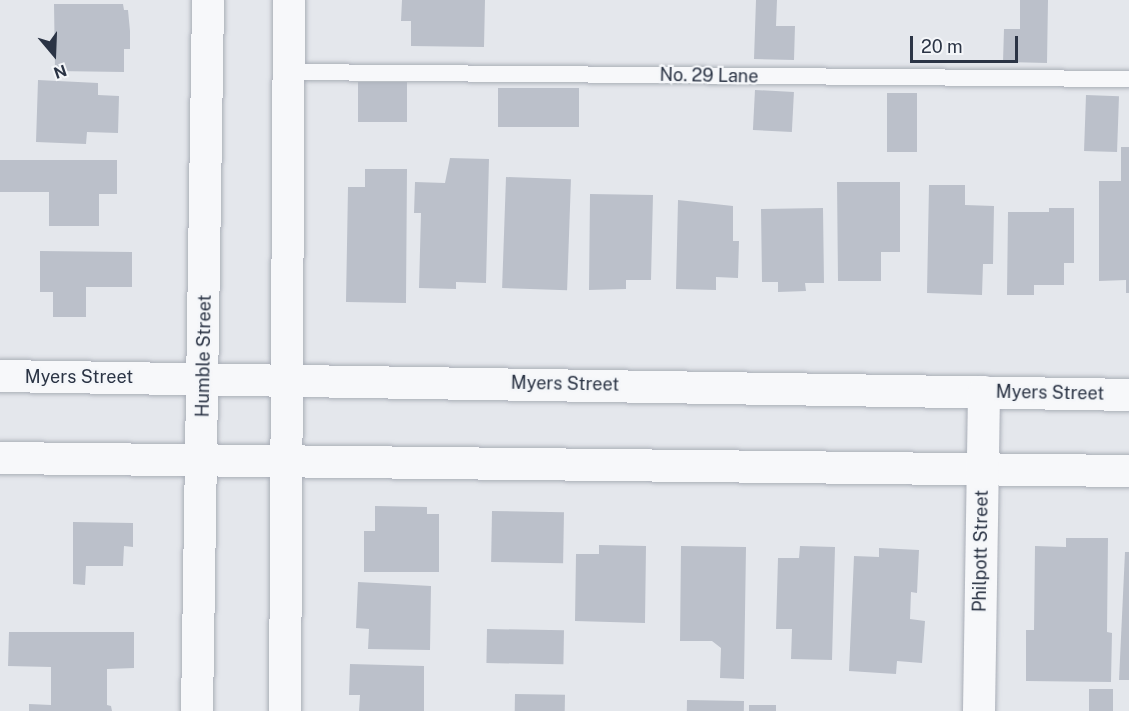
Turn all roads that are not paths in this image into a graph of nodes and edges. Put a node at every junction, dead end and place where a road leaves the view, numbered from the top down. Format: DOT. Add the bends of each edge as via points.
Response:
graph roads {
  1 [pos="208,0"];
  2 [pos="289,0"];
  3 [pos="288,72"];
  4 [pos="1129,79"];
  5 [pos="0,376"];
  6 [pos="204,377"];
  7 [pos="288,380"];
  8 [pos="984,392"];
  9 [pos="1129,394"];
  10 [pos="0,458"];
  11 [pos="202,459"];
  12 [pos="286,460"];
  13 [pos="983,469"];
  14 [pos="1129,471"];
  15 [pos="197,711"];
  16 [pos="285,711"];
  17 [pos="979,711"];
  1 -- 6 [label="street, Humble Street"];
  2 -- 3 [label="street"];
  3 -- 4 [label="lane, No. 29 Lane"];
  3 -- 7 [label="street"];
  5 -- 6 [label="street, Myers Street"];
  6 -- 7 [label="street, Myers Street"];
  6 -- 11 [label="street, Humble Street"];
  7 -- 8 [label="street, Myers Street"];
  7 -- 12 [label="street"];
  8 -- 9 [label="street, Myers Street"];
  8 -- 13 [label="street, Philpott Street"];
  10 -- 11 [label="street"];
  11 -- 12 [label="street"];
  11 -- 15 [label="street, Humble Street"];
  12 -- 13 [label="street"];
  12 -- 16 [label="street"];
  13 -- 14 [label="street"];
  13 -- 17 [label="street, Philpott Street"];
}
